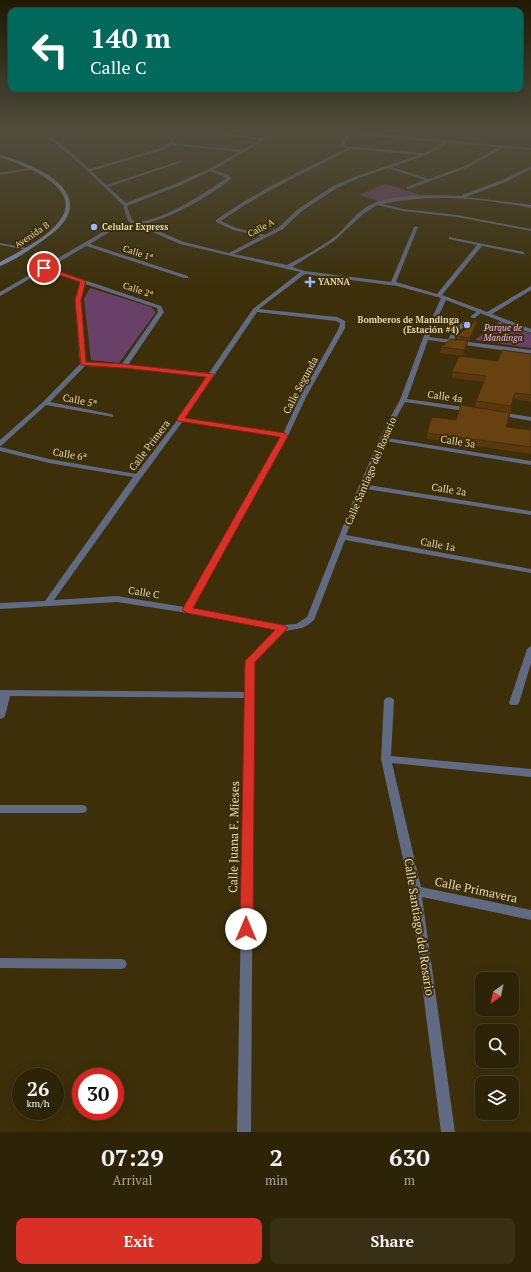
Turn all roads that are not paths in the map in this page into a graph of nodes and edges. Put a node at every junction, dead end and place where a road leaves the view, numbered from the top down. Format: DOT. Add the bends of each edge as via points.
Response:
graph roads {
  1 [pos="56,184"];
  2 [pos="104,184"];
  3 [pos="113,184"];
  4 [pos="179,184"];
  5 [pos="221,184"];
  6 [pos="279,184"];
  7 [pos="342,184"];
  8 [pos="419,184"];
  9 [pos="496,184"];
  10 [pos="106,186"];
  11 [pos="409,188"];
  12 [pos="461,197"];
  13 [pos="531,202"];
  14 [pos="376,204"];
  15 [pos="126,205"];
  16 [pos="529,206"];
  17 [pos="138,224"];
  18 [pos="416,227"];
  19 [pos="531,230"];
  20 [pos="265,236"];
  21 [pos="451,238"];
  22 [pos="0,244"];
  23 [pos="86,244"];
  24 [pos="480,245"];
  25 [pos="27,249"];
  26 [pos="522,253"];
  27 [pos="229,255"];
  28 [pos="0,264"];
  29 [pos="288,266"];
  30 [pos="44,268"];
  31 [pos="304,272"];
  32 [pos="186,276"];
  33 [pos="83,281"];
  34 [pos="393,284"];
  35 [pos="531,288"];
  36 [pos="0,294"];
  37 [pos="441,296"];
  38 [pos="255,310"];
  39 [pos="480,311"];
  40 [pos="486,314"];
  41 [pos="473,317"];
  42 [pos="466,322"];
  43 [pos="531,331"];
  44 [pos="426,338"];
  45 [pos="451,341"];
  46 [pos="531,352"];
  47 [pos="83,364"];
  48 [pos="124,366"];
  49 [pos="210,375"];
  50 [pos="403,400"];
  51 [pos="45,403"];
  52 [pos="478,411"];
  53 [pos="494,413"];
  54 [pos="111,416"];
  55 [pos="181,419"];
  56 [pos="531,419"];
  57 [pos="285,436"];
  58 [pos="383,439"];
  59 [pos="0,444"];
  60 [pos="0,449"];
  61 [pos="531,463"];
  62 [pos="138,476"];
  63 [pos="363,486"];
  64 [pos="531,513"];
  65 [pos="342,537"];
  66 [pos="531,571"];
  67 [pos="48,603"];
  68 [pos="0,606"];
  69 [pos="187,610"];
  70 [pos="283,628"];
  71 [pos="531,649"];
  72 [pos="3,694"];
  73 [pos="249,695"];
  74 [pos="389,700"];
  75 [pos="514,703"];
  76 [pos="0,716"];
  77 [pos="386,759"];
  78 [pos="531,774"];
  79 [pos="0,809"];
  80 [pos="82,809"];
  81 [pos="416,891"];
  82 [pos="531,915"];
  83 [pos="0,962"];
  84 [pos="121,964"];
  85 [pos="244,1132"];
  86 [pos="448,1132"];
  1 -- 25 [label="main road, Avenida B" via="68,200 67,213 59,226"];
  2 -- 10 [label="street"];
  3 -- 10 [label="street"];
  4 -- 15 [label="street"];
  5 -- 17 [label="street" via="170,215"];
  6 -- 20 [label="street" via="218,221 232,228"];
  7 -- 20 [label="street, Calle A" via="300,210 281,228"];
  8 -- 11 [label="street"];
  9 -- 12 [label="street"];
  10 -- 15 [label="street"];
  12 -- 14 [label="street" via="427,196"];
  12 -- 16 [label="street"];
  13 -- 16 [label="street"];
  14 -- 19 [label="street"];
  14 -- 29 [label="street" via="364,210 338,236 309,256"];
  15 -- 17 [label="street" via="130,221"];
  17 -- 23 [label="street" via="115,227"];
  17 -- 27 [label="street" via="182,243"];
  18 -- 34 [label="street"];
  20 -- 27 [label="street, Calle A"];
  21 -- 24 [label="street"];
  22 -- 25 [label="street"];
  23 -- 30 [label="street"];
  23 -- 32 [label="street, Calle 1ª"];
  24 -- 26 [label="street"];
  24 -- 37 [label="street, Calle Santiago del Rosario"];
  25 -- 28 [label="main road, Avenida B"];
  27 -- 29 [label="street"];
  29 -- 31 [label="street"];
  30 -- 33 [label="street, Calle 2ª"];
  30 -- 36 [label="street"];
  31 -- 34 [label="street"];
  31 -- 38 [label="street, Calle Primera"];
  33 -- 47 [label="street" via="78,300"];
  33 -- 48 [label="street, Calle 2ª" via="156,306 161,310"];
  34 -- 37 [label="street"];
  35 -- 40 [label="street"];
  37 -- 39 [label="street"];
  37 -- 44 [label="street, Calle Santiago del Rosario"];
  38 -- 49 [label="street, Calle Primera"];
  38 -- 57 [label="street, Calle Segunda" via="337,319 343,322"];
  39 -- 40 [label="street"];
  39 -- 41 [label="street"];
  40 -- 43 [label="street"];
  42 -- 45 [label="street" via="454,332"];
  44 -- 45 [label="street"];
  44 -- 50 [label="street, Calle Santiago del Rosario"];
  45 -- 46 [label="street"];
  47 -- 48 [label="street"];
  47 -- 51 [label="street"];
  48 -- 49 [label="street"];
  49 -- 55 [label="street, Calle Primera"];
  50 -- 52 [label="street, Calle 4a"];
  50 -- 58 [label="street, Calle Santiago del Rosario"];
  51 -- 54 [label="street, Calle 5ª"];
  51 -- 59 [label="street"];
  53 -- 56 [label="street"];
  55 -- 57 [label="street"];
  55 -- 62 [label="street, Calle Primera"];
  57 -- 69 [label="street, Calle Segunda"];
  58 -- 61 [label="street, Calle 3a"];
  58 -- 63 [label="street, Calle Santiago del Rosario"];
  60 -- 62 [label="street, Calle 6ª" via="49,461"];
  62 -- 67 [label="street, Calle Primera"];
  63 -- 64 [label="street, Calle 2a"];
  63 -- 65 [label="street, Calle Santiago del Rosario"];
  65 -- 66 [label="street, Calle 1a"];
  65 -- 70 [label="street, Calle Santiago del Rosario" via="311,618 295,628"];
  67 -- 68 [label="street, Calle C"];
  67 -- 69 [label="street, Calle C" via="117,599"];
  69 -- 70 [label="street, Calle C"];
  70 -- 73 [label="street, Calle Juana F. Mieses" via="250,661"];
  71 -- 75 [label="street"];
  72 -- 73 [label="street"];
  72 -- 76 [label="street"];
  73 -- 85 [label="street, Calle Juana F. Mieses"];
  74 -- 77 [label="street, Calle Santiago del Rosario"];
  77 -- 78 [label="street"];
  77 -- 81 [label="street, Calle Santiago del Rosario"];
  79 -- 80 [label="street"];
  81 -- 82 [label="street, Calle Primavera"];
  81 -- 86 [label="street, Calle Santiago del Rosario"];
  83 -- 84 [label="street"];
}
